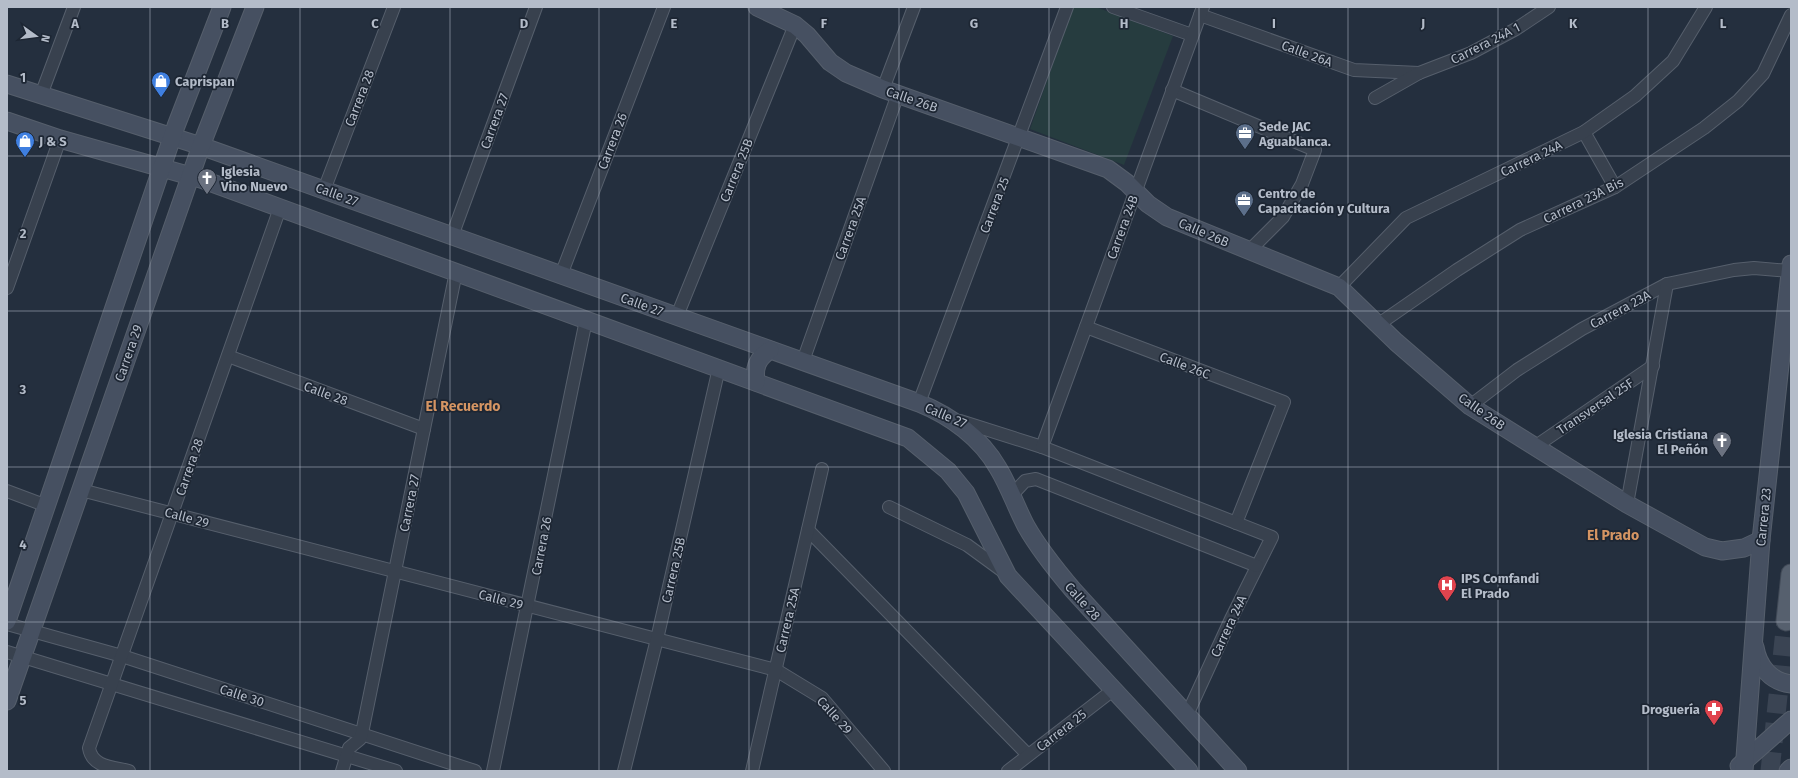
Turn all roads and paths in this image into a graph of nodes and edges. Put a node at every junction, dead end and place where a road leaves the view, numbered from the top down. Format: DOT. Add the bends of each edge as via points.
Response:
graph roads {
  1 [pos="74,7"];
  2 [pos="222,7"];
  3 [pos="255,7"];
  4 [pos="394,7"];
  5 [pos="536,7"];
  6 [pos="664,7"];
  7 [pos="757,7"];
  8 [pos="914,7"];
  9 [pos="1067,7"];
  10 [pos="1113,7"];
  11 [pos="1549,7"];
  12 [pos="1706,7"];
  13 [pos="1201,11"];
  14 [pos="1791,15"];
  15 [pos="795,25"];
  16 [pos="1192,35"];
  17 [pos="1419,73"];
  18 [pos="7,84"];
  19 [pos="1172,90"];
  20 [pos="891,91"];
  21 [pos="41,95"];
  22 [pos="1374,98"];
  23 [pos="7,121"];
  24 [pos="1584,132"];
  25 [pos="172,136"];
  26 [pos="1019,138"];
  27 [pos="60,139"];
  28 [pos="201,146"];
  29 [pos="162,167"];
  30 [pos="191,176"];
  31 [pos="1615,187"];
  32 [pos="324,190"];
  33 [pos="1136,190"];
  34 [pos="280,208"];
  35 [pos="452,236"];
  36 [pos="1249,251"];
  37 [pos="1790,267"];
  38 [pos="456,272"];
  39 [pos="561,275"];
  40 [pos="1667,284"];
  41 [pos="1339,287"];
  42 [pos="7,288"];
  43 [pos="677,316"];
  44 [pos="586,320"];
  45 [pos="1379,324"];
  46 [pos="1086,327"];
  47 [pos="749,342"];
  48 [pos="770,350"];
  49 [pos="228,356"];
  50 [pos="803,361"];
  51 [pos="1654,366"];
  52 [pos="719,368"];
  53 [pos="737,375"];
  54 [pos="756,382"];
  55 [pos="919,403"];
  56 [pos="1470,406"];
  57 [pos="949,417"];
  58 [pos="424,429"];
  59 [pos="1536,446"];
  60 [pos="1042,447"];
  61 [pos="822,469"];
  62 [pos="81,490"];
  63 [pos="7,491"];
  64 [pos="1012,495"];
  65 [pos="1627,504"];
  66 [pos="47,506"];
  67 [pos="889,507"];
  68 [pos="172,513"];
  69 [pos="1236,523"];
  70 [pos="808,530"];
  71 [pos="1272,538"];
  72 [pos="1761,540"];
  73 [pos="1257,566"];
  74 [pos="395,572"];
  75 [pos="1791,574"];
  76 [pos="1008,576"];
  77 [pos="528,606"];
  78 [pos="1786,621"];
  79 [pos="7,622"];
  80 [pos="1754,627"];
  81 [pos="32,630"];
  82 [pos="657,639"];
  83 [pos="15,655"];
  84 [pos="122,656"];
  85 [pos="776,670"];
  86 [pos="112,683"];
  87 [pos="1791,684"];
  88 [pos="1113,690"];
  89 [pos="7,702"];
  90 [pos="1187,716"];
  91 [pos="1791,720"];
  92 [pos="362,733"];
  93 [pos="346,755"];
  94 [pos="1028,755"];
  95 [pos="1740,768"];
  96 [pos="1791,768"];
  97 [pos="1184,769"];
  98 [pos="129,771"];
  99 [pos="342,771"];
  100 [pos="396,771"];
  101 [pos="475,771"];
  102 [pos="493,771"];
  103 [pos="624,771"];
  104 [pos="752,771"];
  105 [pos="884,771"];
  106 [pos="1008,771"];
  107 [pos="1238,771"];
  108 [pos="1788,771"];
  1 -- 21 [label="street"];
  2 -- 25 [label="street, Carrera 29"];
  3 -- 28 [label="street, Carrera 29"];
  4 -- 32 [label="street, Carrera 28"];
  5 -- 35 [label="street, Carrera 27"];
  6 -- 39 [label="street, Carrera 26"];
  7 -- 15 [label="street, Calle 26B"];
  8 -- 20 [label="street, Carrera 25A"];
  9 -- 26 [label="street, Carrera 25"];
  10 -- 16 [label="street"];
  11 -- 17 [label="street, Carrera 24A 1" via="1516,29 1471,53"];
  12 -- 24 [label="street, Carrera 24A" via="1673,61 1635,96"];
  13 -- 16 [label="street, Carrera 24B"];
  13 -- 17 [label="street, Calle 26A" via="1354,70"];
  14 -- 31 [label="street, Carrera 23A Bis" via="1763,74 1738,101 1704,128"];
  15 -- 20 [label="street, Calle 26B" via="830,62 846,73"];
  15 -- 43 [label="street, Carrera 25B"];
  16 -- 19 [label="street, Carrera 24B"];
  17 -- 22 [label="street, Carrera 24A 1"];
  18 -- 21 [label="street, Calle 27"];
  19 -- 33 [label="street, Carrera 24B"];
  19 -- 36 [label="street" via="1316,150 1302,184 1283,217"];
  20 -- 26 [label="street, Calle 26B"];
  20 -- 50 [label="street, Carrera 25A"];
  21 -- 25 [label="street, Calle 27"];
  23 -- 27 [label="street"];
  24 -- 31 [label="street"];
  24 -- 41 [label="street, Carrera 24A" via="1406,218"];
  25 -- 28 [label="street, Calle 27"];
  25 -- 29 [label="street, Carrera 29"];
  26 -- 33 [label="street, Calle 26B" via="1108,169"];
  26 -- 55 [label="street, Carrera 25"];
  27 -- 29 [label="street"];
  27 -- 42 [label="street"];
  28 -- 30 [label="street, Carrera 29"];
  28 -- 32 [label="street, Calle 27"];
  29 -- 30 [label="street"];
  29 -- 66 [label="street, Carrera 29"];
  30 -- 34 [label="street"];
  30 -- 62 [label="street, Carrera 29"];
  31 -- 45 [label="street, Carrera 23A Bis" via="1520,230"];
  32 -- 35 [label="street, Calle 27"];
  33 -- 36 [label="street, Calle 26B" via="1148,204 1167,217"];
  33 -- 46 [label="street, Carrera 24B"];
  34 -- 38 [label="street"];
  34 -- 49 [label="street, Carrera 28"];
  35 -- 39 [label="street, Calle 27"];
  36 -- 41 [label="street, Calle 26B"];
  37 -- 40 [label="street, Carrera 23A" via="1734,270"];
  37 -- 72 [label="street, Carrera 23"];
  38 -- 44 [label="street"];
  38 -- 58 [label="street, Carrera 27"];
  39 -- 43 [label="street, Calle 27"];
  40 -- 51 [label="street"];
  40 -- 56 [label="street, Carrera 23A" via="1582,329 1517,370"];
  41 -- 45 [label="street, Calle 26B"];
  43 -- 47 [label="street, Calle 27"];
  44 -- 52 [label="street"];
  44 -- 77 [label="street, Carrera 26"];
  45 -- 56 [label="street, Calle 26B"];
  46 -- 60 [label="street, Carrera 24B"];
  46 -- 69 [label="street, Calle 26C" via="1284,402"];
  47 -- 48 [label="street, Calle 27"];
  47 -- 53 [label="street" via="750,357"];
  48 -- 50 [label="street, Calle 27"];
  48 -- 54 [label="street" via="756,363"];
  49 -- 58 [label="street, Calle 28"];
  49 -- 68 [label="street, Carrera 28"];
  50 -- 55 [label="street, Calle 27"];
  51 -- 59 [label="street, Transversal 25F"];
  51 -- 65 [label="street"];
  52 -- 53 [label="street"];
  52 -- 82 [label="street, Carrera 25B"];
  53 -- 54 [label="street"];
  54 -- 76 [label="street" via="908,438 948,470 966,493"];
  55 -- 57 [label="street, Calle 27"];
  56 -- 59 [label="street, Calle 26B"];
  57 -- 60 [label="street, Calle 27"];
  57 -- 64 [label="street, Calle 28" via="984,448 998,467"];
  58 -- 74 [label="street, Carrera 27"];
  59 -- 65 [label="street, Calle 26B"];
  60 -- 69 [label="street, Calle 27"];
  61 -- 70 [label="street, Carrera 25A"];
  62 -- 68 [label="street, Calle 29"];
  62 -- 81 [label="street, Carrera 29"];
  63 -- 66 [label="street"];
  64 -- 73 [label="street" via="1025,482 1036,479"];
  64 -- 90 [label="street, Calle 28" via="1026,526 1049,561"];
  65 -- 72 [label="street, Calle 26B" via="1710,548 1732,550 1750,546"];
  66 -- 79 [label="street, Carrera 29"];
  67 -- 76 [label="street" via="967,545"];
  68 -- 74 [label="street, Calle 29"];
  68 -- 84 [label="street, Carrera 28"];
  69 -- 71 [label="street, Calle 27"];
  70 -- 85 [label="street, Carrera 25A"];
  70 -- 94 [label="street"];
  71 -- 73 [label="street, Carrera 24A"];
  72 -- 80 [label="street, Carrera 23"];
  73 -- 90 [label="street, Carrera 24A"];
  74 -- 77 [label="street, Calle 29"];
  74 -- 92 [label="street, Carrera 27"];
  75 -- 78 [label="main road"];
  76 -- 88 [label="street"];
  77 -- 82 [label="street, Calle 29"];
  77 -- 102 [label="street, Carrera 26"];
  79 -- 81 [label="street, Calle 30"];
  80 -- 87 [label="street" via="1755,650 1761,666 1771,676"];
  80 -- 95 [label="street, Carrera 23"];
  81 -- 83 [label="street, Carrera 29"];
  81 -- 84 [label="street, Calle 30"];
  82 -- 85 [label="street, Calle 29"];
  82 -- 103 [label="street, Carrera 25B"];
  83 -- 86 [label="street, Calle 30"];
  83 -- 89 [label="street, Carrera 29"];
  84 -- 86 [label="street, Carrera 28"];
  84 -- 92 [label="street, Calle 30"];
  85 -- 104 [label="street, Carrera 25A"];
  85 -- 105 [label="street, Calle 29" via="822,698"];
  86 -- 93 [label="street, Calle 30"];
  86 -- 98 [label="street, Carrera 28" via="90,748 94,760 100,764"];
  88 -- 94 [label="street, Carrera 25"];
  88 -- 97 [label="street"];
  90 -- 107 [label="street, Calle 28"];
  91 -- 95 [label="street"];
  92 -- 93 [label="street"];
  92 -- 101 [label="street, Calle 30"];
  93 -- 99 [label="street"];
  93 -- 100 [label="street, Calle 30"];
  94 -- 106 [label="street, Carrera 25"];
  96 -- 108 [label="street"];
}
